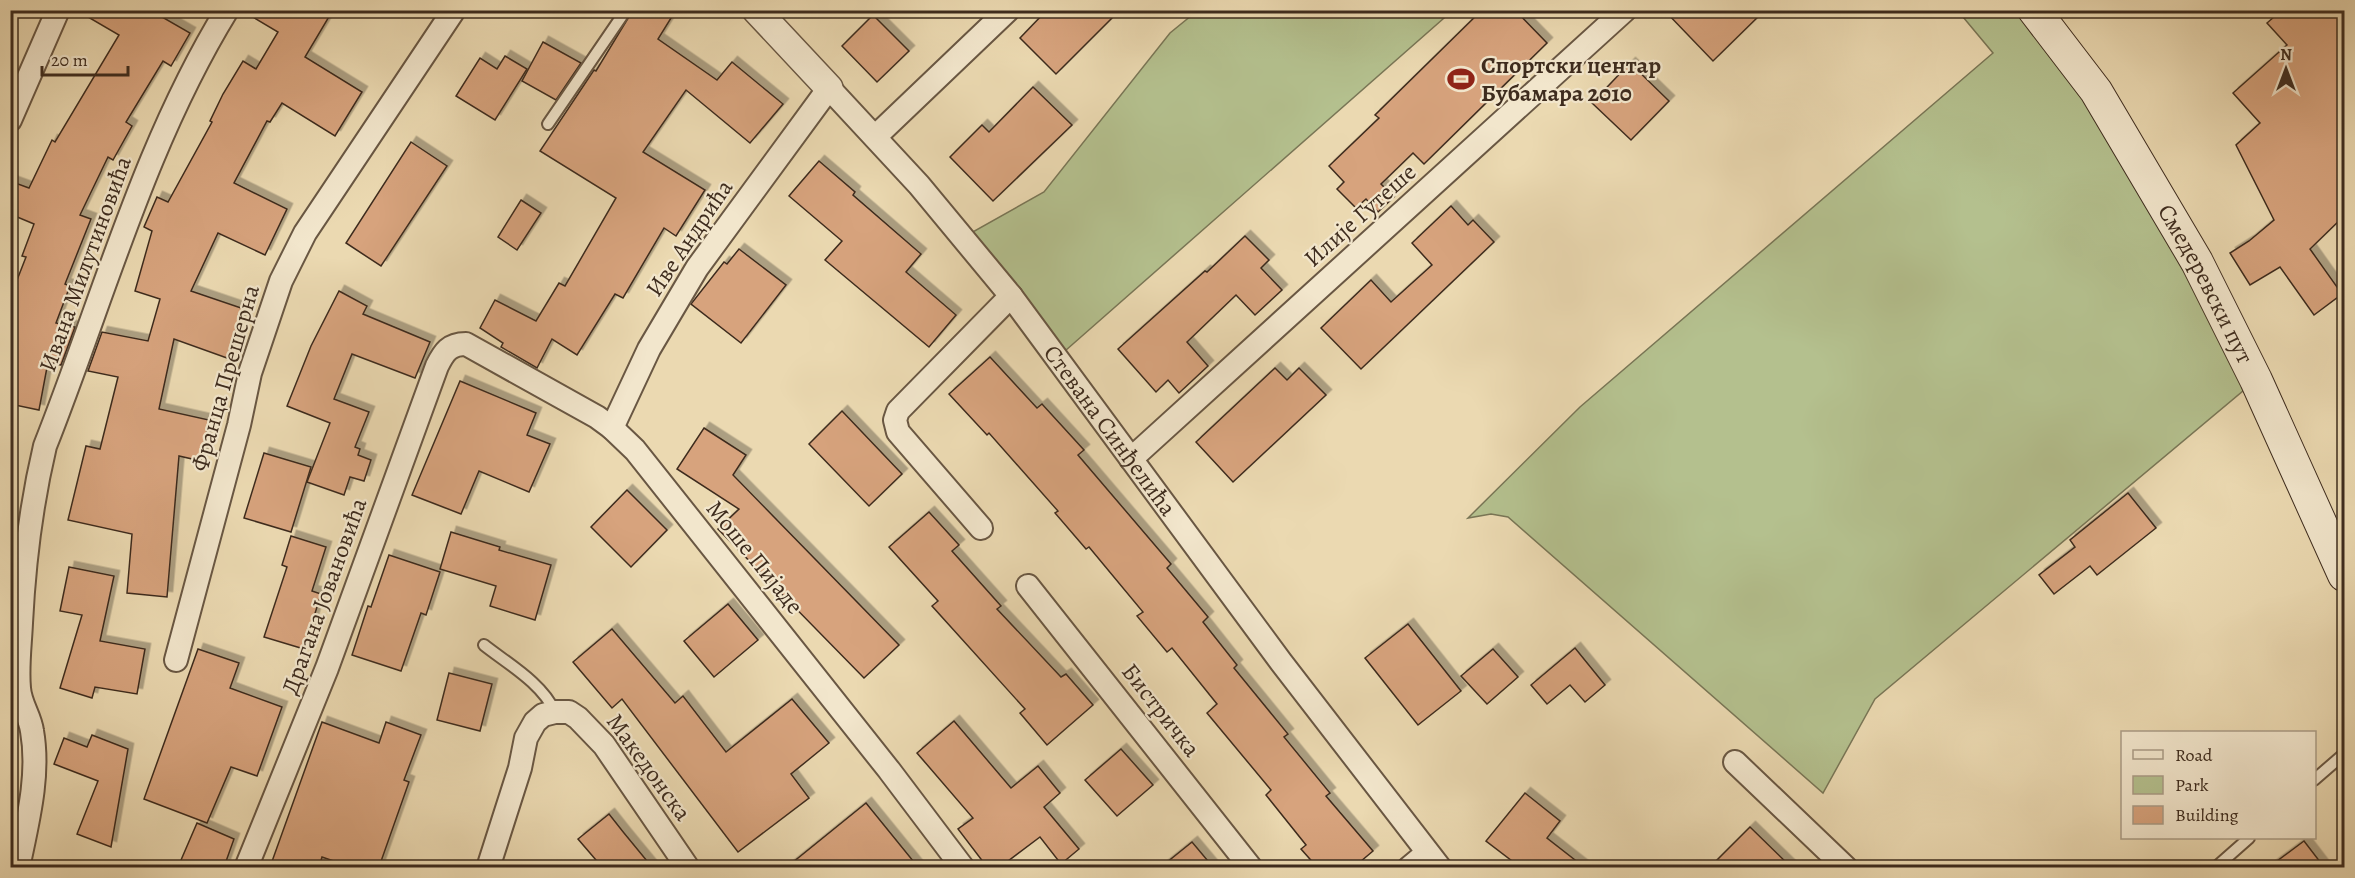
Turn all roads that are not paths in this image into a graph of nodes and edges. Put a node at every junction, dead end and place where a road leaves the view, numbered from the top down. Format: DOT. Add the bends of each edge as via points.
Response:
graph roads {
  1 [pos="58,10"];
  2 [pos="227,10"];
  3 [pos="454,10"];
  4 [pos="626,10"];
  5 [pos="756,10"];
  6 [pos="1008,10"];
  7 [pos="1624,10"];
  8 [pos="2034,10"];
  9 [pos="829,88"];
  10 [pos="10,120"];
  11 [pos="548,124"];
  12 [pos="875,137"];
  13 [pos="1011,296"];
  14 [pos="453,345"];
  15 [pos="612,429"];
  16 [pos="1131,459"];
  17 [pos="981,528"];
  18 [pos="2343,568"];
  19 [pos="1028,586"];
  20 [pos="484,645"];
  21 [pos="176,660"];
  22 [pos="555,712"];
  23 [pos="2344,754"];
  24 [pos="1735,762"];
  25 [pos="2316,778"];
  26 [pos="2247,839"];
  27 [pos="1433,860"];
  28 [pos="18,867"];
  29 [pos="246,867"];
  30 [pos="488,867"];
  31 [pos="688,867"];
  32 [pos="963,867"];
  33 [pos="1251,867"];
  34 [pos="1409,867"];
  35 [pos="1846,867"];
  36 [pos="2215,867"];
  1 -- 10 [label="street"];
  2 -- 28 [label="street, Ивана Милутиновића" via="149,166 45,446 28,529 19,664 21,700 32,730 35,759"];
  3 -- 21 [label="street, Франца Прешерна" via="305,233 281,281 250,373"];
  4 -- 11 [label="lane"];
  5 -- 9 [label="street, Стевана Синђелића"];
  6 -- 12 [label="street"];
  7 -- 16 [label="street, Илије Гутеше"];
  8 -- 18 [label="main road, Смедеревски пут" via="2096,91 2197,262"];
  9 -- 12 [label="street, Стевана Синђелића"];
  9 -- 15 [label="street, Иве Андрића" via="697,268 649,349"];
  12 -- 13 [label="street, Стевана Синђелића"];
  13 -- 16 [label="street, Стевана Синђелића"];
  13 -- 17 [label="street" via="898,411 895,420 898,432"];
  14 -- 15 [label="street, Моше Пијаде" via="466,344"];
  14 -- 29 [label="street, Драгана Јовановића" via="443,353 437,366 327,668"];
  15 -- 32 [label="street, Моше Пијаде" via="635,450"];
  16 -- 27 [label="street, Стевана Синђелића"];
  19 -- 33 [label="street, Бистричка"];
  20 -- 22 [label="lane" via="540,690"];
  22 -- 30 [label="street" via="535,722 526,738"];
  22 -- 31 [label="street, Македонска" via="569,712 604,744"];
  23 -- 25 [label="lane"];
  24 -- 35 [label="street"];
  26 -- 36 [label="lane"];
  27 -- 34 [label="street"];
}
